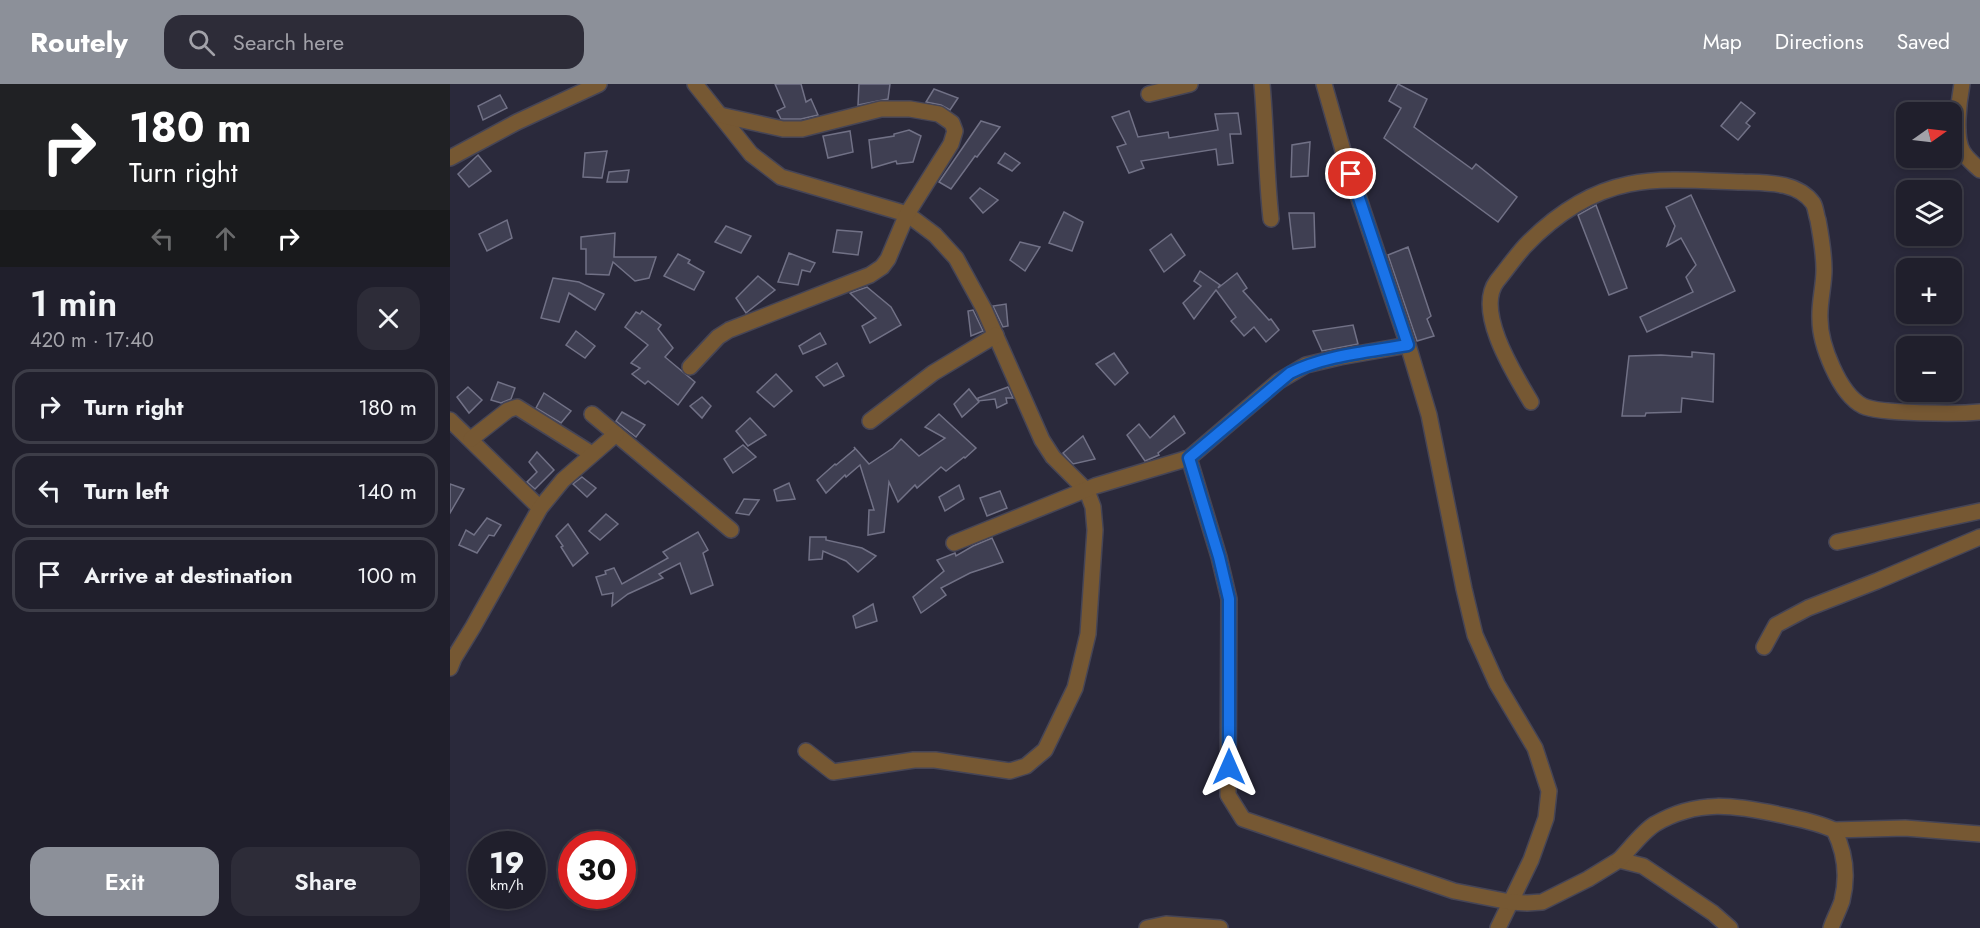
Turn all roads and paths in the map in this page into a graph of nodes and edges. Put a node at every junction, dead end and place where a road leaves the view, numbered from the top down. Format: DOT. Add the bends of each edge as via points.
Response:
graph roads {
  1 [pos="599,84"];
  2 [pos="695,84"];
  3 [pos="1190,84"];
  4 [pos="1262,84"];
  5 [pos="1324,84"];
  6 [pos="1962,84"];
  7 [pos="1149,94"];
  8 [pos="720,115"];
  9 [pos="450,158"];
  10 [pos="1980,170"];
  11 [pos="907,214"];
  12 [pos="1271,219"];
  13 [pos="996,335"];
  14 [pos="1408,345"];
  15 [pos="690,367"];
  16 [pos="1531,402"];
  17 [pos="1980,412"];
  18 [pos="592,414"];
  19 [pos="450,420"];
  20 [pos="870,421"];
  21 [pos="616,434"];
  22 [pos="471,439"];
  23 [pos="592,454"];
  24 [pos="1189,458"];
  25 [pos="1087,491"];
  26 [pos="540,508"];
  27 [pos="1980,511"];
  28 [pos="730,530"];
  29 [pos="1980,537"];
  30 [pos="1837,542"];
  31 [pos="954,543"];
  32 [pos="1764,647"];
  33 [pos="450,669"];
  34 [pos="806,751"];
  35 [pos="1834,830"];
  36 [pos="1980,834"];
  37 [pos="1619,860"];
  38 [pos="1509,902"];
  39 [pos="1147,928"];
  40 [pos="1220,928"];
  41 [pos="1498,928"];
  42 [pos="1730,928"];
  43 [pos="1831,928"];
  1 -- 9 [label="street"];
  2 -- 8 [label="street"];
  3 -- 7 [label="street"];
  4 -- 12 [label="street"];
  5 -- 14 [label="street"];
  6 -- 10 [label="street" via="1959,143"];
  8 -- 11 [label="street" via="751,154 781,177"];
  8 -- 11 [label="street" via="783,129 802,129 881,110 939,114 956,131"];
  11 -- 13 [label="street" via="935,235 956,258"];
  11 -- 15 [label="street" via="882,267 729,330"];
  13 -- 20 [label="street" via="933,373"];
  13 -- 25 [label="street" via="1042,440"];
  14 -- 24 [label="street" via="1306,365 1290,373"];
  14 -- 38 [label="street" via="1429,415 1475,635 1497,684 1535,748 1549,791 1546,818 1531,860"];
  16 -- 17 [label="street" via="1498,339 1490,311 1492,288 1525,246 1580,202 1608,189 1650,181 1712,181 1778,184 1802,192 1814,205 1824,270 1820,319 1823,346 1840,380 1861,405 1872,410"];
  18 -- 21 [label="street"];
  19 -- 22 [label="street"];
  21 -- 23 [label="street"];
  21 -- 28 [label="street"];
  22 -- 23 [label="street" via="517,407"];
  22 -- 26 [label="street"];
  23 -- 26 [label="street"];
  24 -- 25 [label="street"];
  24 -- 38 [label="street" via="1229,599 1228,795 1243,819 1454,891"];
  25 -- 31 [label="street"];
  25 -- 34 [label="street" via="1095,530 1088,634 1075,688 1045,750 1026,766 1010,771 914,760 838,772 830,771"];
  26 -- 33 [label="street"];
  27 -- 30 [label="street"];
  29 -- 32 [label="street" via="1808,608 1776,625"];
  35 -- 36 [label="street" via="1905,828"];
  35 -- 37 [label="street" via="1755,809 1728,805 1700,807 1652,826"];
  35 -- 43 [label="street" via="1844,862 1845,881"];
  37 -- 38 [label="street" via="1542,902"];
  37 -- 42 [label="street" via="1643,866"];
  38 -- 41 [label="street"];
  39 -- 40 [label="street" via="1166,924"];
}
